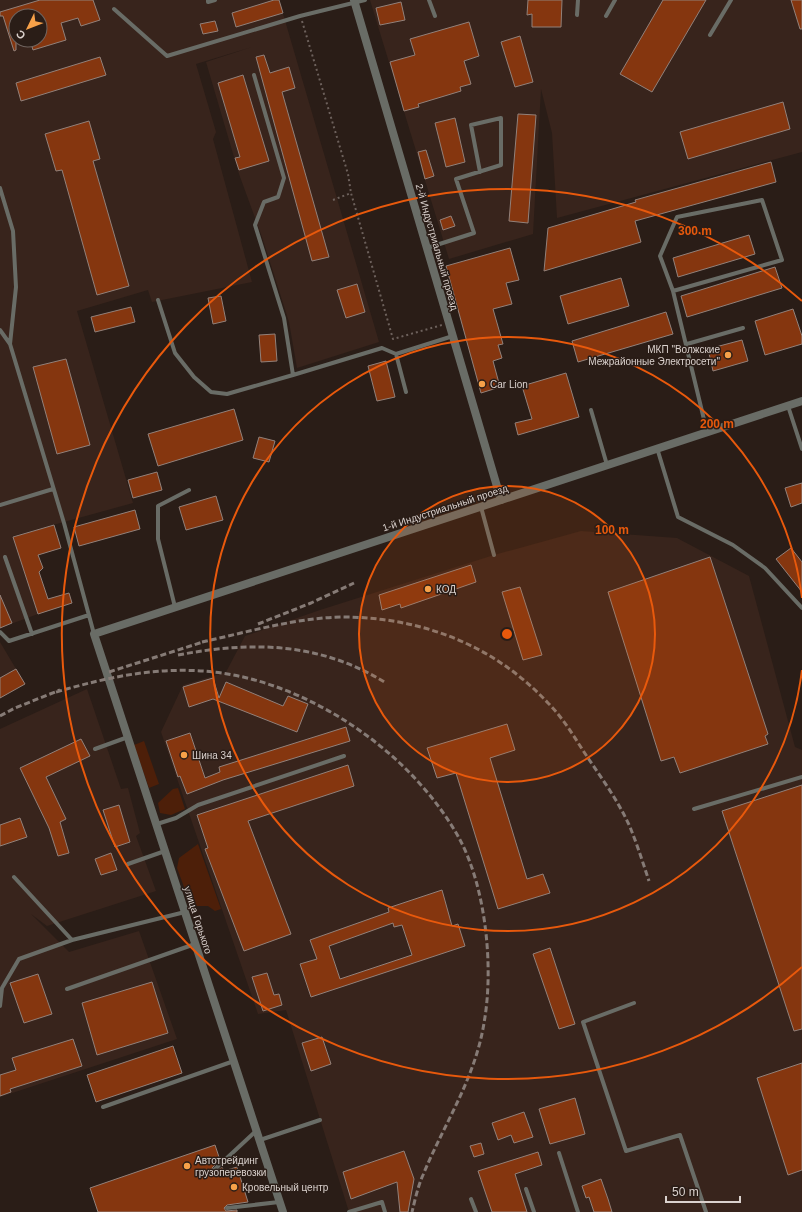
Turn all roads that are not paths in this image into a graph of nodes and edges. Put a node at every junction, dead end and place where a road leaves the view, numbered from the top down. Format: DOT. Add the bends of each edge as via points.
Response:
graph roads {
  1 [pos="208,0"];
  2 [pos="215,0"];
  3 [pos="365,0"];
  4 [pos="429,0"];
  5 [pos="578,0"];
  6 [pos="615,0"];
  7 [pos="730,0"];
  8 [pos="354,1"];
  9 [pos="114,9"];
  10 [pos="577,15"];
  11 [pos="435,16"];
  12 [pos="606,16"];
  13 [pos="710,35"];
  14 [pos="254,75"];
  15 [pos="480,172"];
  16 [pos="0,188"];
  17 [pos="427,248"];
  18 [pos="673,292"];
  19 [pos="158,300"];
  20 [pos="743,328"];
  21 [pos="0,330"];
  22 [pos="453,336"];
  23 [pos="10,344"];
  24 [pos="687,344"];
  25 [pos="396,354"];
  26 [pos="293,375"];
  27 [pos="406,392"];
  28 [pos="802,401"];
  29 [pos="788,405"];
  30 [pos="591,410"];
  31 [pos="707,432"];
  32 [pos="657,448"];
  33 [pos="802,449"];
  34 [pos="607,465"];
  35 [pos="53,489"];
  36 [pos="190,490"];
  37 [pos="501,500"];
  38 [pos="0,505"];
  39 [pos="481,506"];
  40 [pos="494,555"];
  41 [pos="5,558"];
  42 [pos="174,607"];
  43 [pos="802,608"];
  44 [pos="89,615"];
  45 [pos="0,632"];
  46 [pos="32,634"];
  47 [pos="94,634"];
  48 [pos="128,737"];
  49 [pos="95,749"];
  50 [pos="344,756"];
  51 [pos="802,777"];
  52 [pos="694,809"];
  53 [pos="156,824"];
  54 [pos="165,851"];
  55 [pos="128,864"];
  56 [pos="14,877"];
  57 [pos="185,912"];
  58 [pos="72,940"];
  59 [pos="195,943"];
  60 [pos="1,988"];
  61 [pos="67,989"];
  62 [pos="634,1003"];
  63 [pos="0,1006"];
  64 [pos="234,1061"];
  65 [pos="103,1107"];
  66 [pos="320,1120"];
  67 [pos="256,1130"];
  68 [pos="259,1140"];
  69 [pos="559,1153"];
  70 [pos="215,1169"];
  71 [pos="526,1189"];
  72 [pos="471,1199"];
  73 [pos="280,1202"];
  74 [pos="227,1208"];
  75 [pos="283,1212"];
  76 [pos="349,1212"];
  77 [pos="385,1212"];
  78 [pos="476,1212"];
  79 [pos="534,1212"];
  80 [pos="578,1212"];
  81 [pos="706,1212"];
  1 -- 2 [label="lane"];
  3 -- 8 [label="lane"];
  4 -- 11 [label="lane"];
  5 -- 10 [label="lane"];
  6 -- 12 [label="lane"];
  7 -- 13 [label="lane"];
  8 -- 9 [label="lane" via="167,56"];
  8 -- 17 [label="street, 2-й Индустриальный проезд"];
  14 -- 26 [label="lane" via="284,178 278,197 264,202 255,225 284,318"];
  15 -- 15 [label="lane" via="471,125 501,118 501,165"];
  15 -- 17 [label="lane" via="456,179 474,233"];
  16 -- 23 [label="lane" via="14,231 16,287"];
  17 -- 22 [label="street, 2-й Индустриальный проезд"];
  18 -- 18 [label="lane" via="660,256 677,217 762,200 782,260"];
  18 -- 24 [label="lane"];
  19 -- 26 [label="lane" via="175,353 211,392 227,394"];
  20 -- 24 [label="lane"];
  21 -- 23 [label="lane"];
  22 -- 25 [label="lane"];
  22 -- 37 [label="street, 2-й Индустриальный проезд"];
  23 -- 35 [label="lane"];
  24 -- 31 [label="lane"];
  25 -- 26 [label="lane" via="382,348"];
  25 -- 27 [label="lane"];
  28 -- 29 [label="street, 1-й Индустриальный проезд"];
  29 -- 31 [label="street, 1-й Индустриальный проезд"];
  29 -- 33 [label="lane"];
  30 -- 34 [label="lane"];
  31 -- 32 [label="street, 1-й Индустриальный проезд"];
  32 -- 34 [label="street, 1-й Индустриальный проезд"];
  32 -- 43 [label="lane" via="678,517 733,545 764,568"];
  34 -- 37 [label="street, 1-й Индустриальный проезд"];
  35 -- 38 [label="lane"];
  35 -- 44 [label="lane"];
  36 -- 42 [label="lane" via="158,506 158,539"];
  37 -- 39 [label="street, 1-й Индустриальный проезд"];
  39 -- 40 [label="lane"];
  39 -- 42 [label="street, 1-й Индустриальный проезд"];
  41 -- 46 [label="lane"];
  42 -- 47 [label="street, 1-й Индустриальный проезд"];
  44 -- 46 [label="lane"];
  44 -- 47 [label="lane"];
  45 -- 46 [label="lane" via="9,641"];
  47 -- 48 [label="street, улица Горького"];
  48 -- 49 [label="lane"];
  48 -- 53 [label="street, улица Горького"];
  50 -- 53 [label="lane" via="198,805 176,818"];
  51 -- 52 [label="lane"];
  53 -- 54 [label="street, улица Горького"];
  54 -- 55 [label="lane"];
  54 -- 57 [label="street, улица Горького"];
  56 -- 58 [label="lane"];
  57 -- 58 [label="lane"];
  57 -- 59 [label="street, улица Горького"];
  58 -- 60 [label="lane" via="19,959"];
  59 -- 61 [label="lane"];
  59 -- 64 [label="street, улица Горького"];
  60 -- 63 [label="lane"];
  62 -- 81 [label="lane" via="583,1022 626,1151 680,1135"];
  64 -- 65 [label="lane"];
  64 -- 67 [label="street, улица Горького"];
  66 -- 68 [label="lane"];
  67 -- 68 [label="street, улица Горького"];
  67 -- 70 [label="lane"];
  68 -- 73 [label="street, улица Горького"];
  69 -- 80 [label="lane"];
  71 -- 79 [label="lane"];
  72 -- 78 [label="lane"];
  73 -- 74 [label="lane"];
  73 -- 75 [label="street, улица Горького"];
  76 -- 77 [label="lane" via="382,1202"];
}
